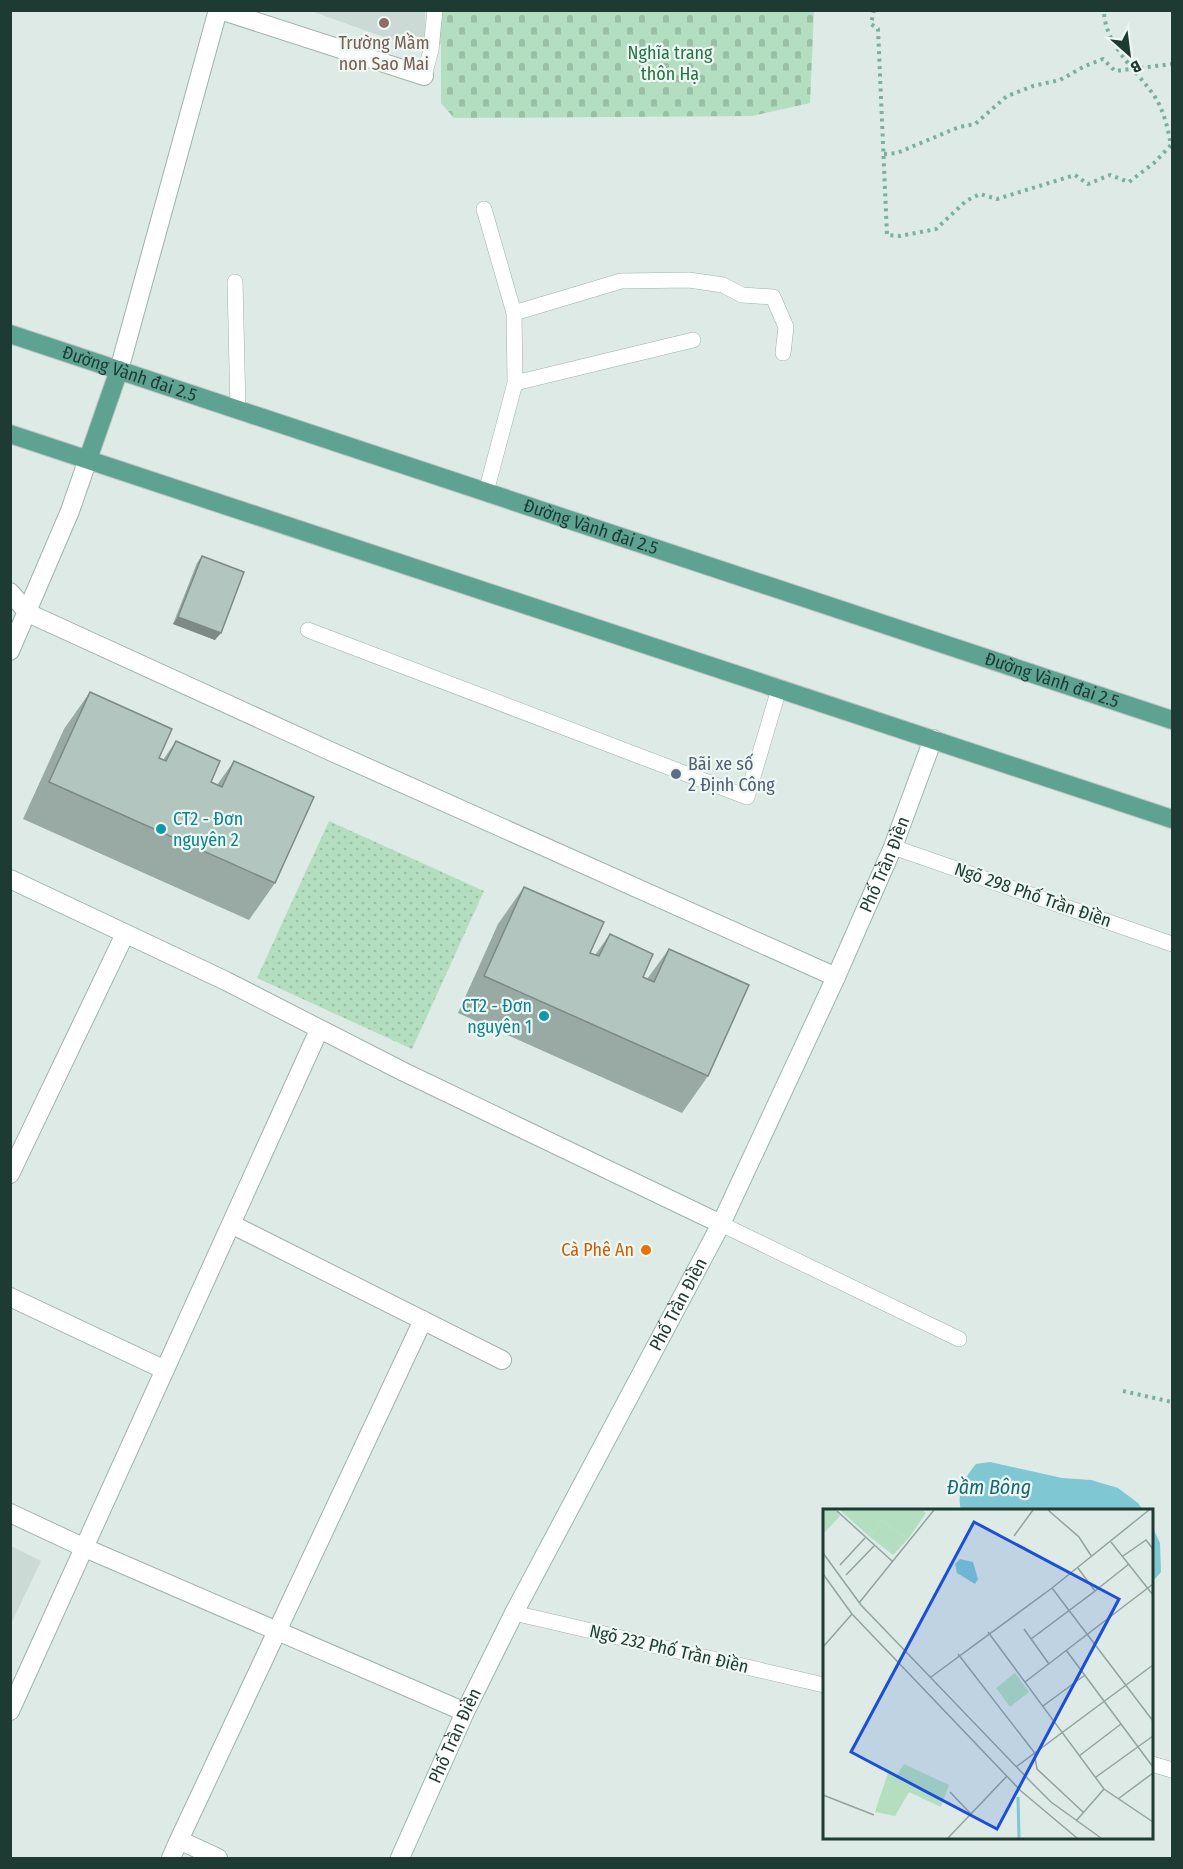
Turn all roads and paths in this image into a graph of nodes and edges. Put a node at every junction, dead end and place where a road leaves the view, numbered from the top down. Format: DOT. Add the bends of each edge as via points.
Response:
graph roads {
  1 [pos="219,10"];
  2 [pos="435,10"];
  3 [pos="874,10"];
  4 [pos="1104,10"];
  5 [pos="1173,64"];
  6 [pos="1135,69"];
  7 [pos="424,76"];
  8 [pos="884,154"];
  9 [pos="484,209"];
  10 [pos="235,282"];
  11 [pos="513,313"];
  12 [pos="10,334"];
  13 [pos="693,340"];
  14 [pos="783,353"];
  15 [pos="119,370"];
  16 [pos="515,383"];
  17 [pos="238,410"];
  18 [pos="10,434"];
  19 [pos="88,459"];
  20 [pos="486,492"];
  21 [pos="10,592"];
  22 [pos="28,613"];
  23 [pos="308,630"];
  24 [pos="10,651"];
  25 [pos="779,689"];
  26 [pos="1173,720"];
  27 [pos="933,739"];
  28 [pos="1173,819"];
  29 [pos="893,847"];
  30 [pos="10,879"];
  31 [pos="125,934"];
  32 [pos="1173,944"];
  33 [pos="836,977"];
  34 [pos="319,1030"];
  35 [pos="10,1174"];
  36 [pos="231,1224"];
  37 [pos="721,1224"];
  38 [pos="10,1297"];
  39 [pos="423,1320"];
  40 [pos="959,1339"];
  41 [pos="502,1360"];
  42 [pos="165,1370"];
  43 [pos="1123,1391"];
  44 [pos="1173,1402"];
  45 [pos="10,1513"];
  46 [pos="85,1548"];
  47 [pos="514,1613"];
  48 [pos="277,1630"];
  49 [pos="823,1685"];
  50 [pos="10,1711"];
  51 [pos="465,1712"];
  52 [pos="1153,1764"];
  53 [pos="1173,1770"];
  54 [pos="179,1840"];
  55 [pos="171,1858"];
  56 [pos="218,1858"];
  57 [pos="400,1858"];
  1 -- 7 [label="street"];
  1 -- 15 [label="street"];
  2 -- 7 [label="lane"];
  3 -- 8 [label="path" via="871,24 878,29"];
  4 -- 6 [label="path" via="1109,36"];
  5 -- 6 [label="path"];
  6 -- 8 [label="path" via="1115,71 1103,59 1060,80 1007,96 975,124 958,127 897,153"];
  6 -- 8 [label="path" via="1157,99 1171,145 1129,182 1110,175 1088,184 1075,175 997,199 980,194 966,201 936,229 887,235"];
  9 -- 11 [label="lane"];
  10 -- 17 [label="lane"];
  11 -- 14 [label="lane" via="621,281 712,283 742,296 773,297 786,327"];
  11 -- 16 [label="lane"];
  12 -- 15 [label="main road, Đường Vành đai 2.5"];
  13 -- 16 [label="lane"];
  15 -- 17 [label="main road, Đường Vành đai 2.5"];
  15 -- 19 [label="main road"];
  16 -- 20 [label="lane"];
  17 -- 20 [label="main road, Đường Vành đai 2.5"];
  18 -- 19 [label="main road"];
  19 -- 22 [label="street"];
  19 -- 25 [label="main road"];
  20 -- 26 [label="main road, Đường Vành đai 2.5"];
  21 -- 22 [label="street"];
  22 -- 24 [label="street"];
  22 -- 33 [label="street"];
  23 -- 25 [label="lane" via="747,797"];
  25 -- 27 [label="main road"];
  27 -- 28 [label="main road"];
  27 -- 29 [label="street, Phố Trần Điền"];
  29 -- 32 [label="lane, Ngõ 298 Phố Trần Điền"];
  29 -- 33 [label="street, Phố Trần Điền"];
  30 -- 31 [label="street"];
  31 -- 34 [label="street"];
  31 -- 35 [label="street"];
  33 -- 37 [label="street, Phố Trần Điền"];
  34 -- 36 [label="street"];
  34 -- 37 [label="street"];
  36 -- 39 [label="street"];
  36 -- 42 [label="street"];
  37 -- 40 [label="lane"];
  37 -- 47 [label="street, Phố Trần Điền"];
  38 -- 42 [label="street"];
  39 -- 41 [label="street"];
  39 -- 48 [label="street"];
  42 -- 46 [label="street"];
  43 -- 44 [label="path"];
  45 -- 46 [label="street"];
  46 -- 48 [label="street"];
  46 -- 50 [label="street"];
  47 -- 49 [label="lane, Ngõ 232 Phố Trần Điền"];
  47 -- 51 [label="street, Phố Trần Điền"];
  48 -- 51 [label="street"];
  48 -- 54 [label="street"];
  51 -- 57 [label="street, Phố Trần Điền"];
  52 -- 53 [label="lane"];
  54 -- 55 [label="street"];
  54 -- 56 [label="street"];
}
